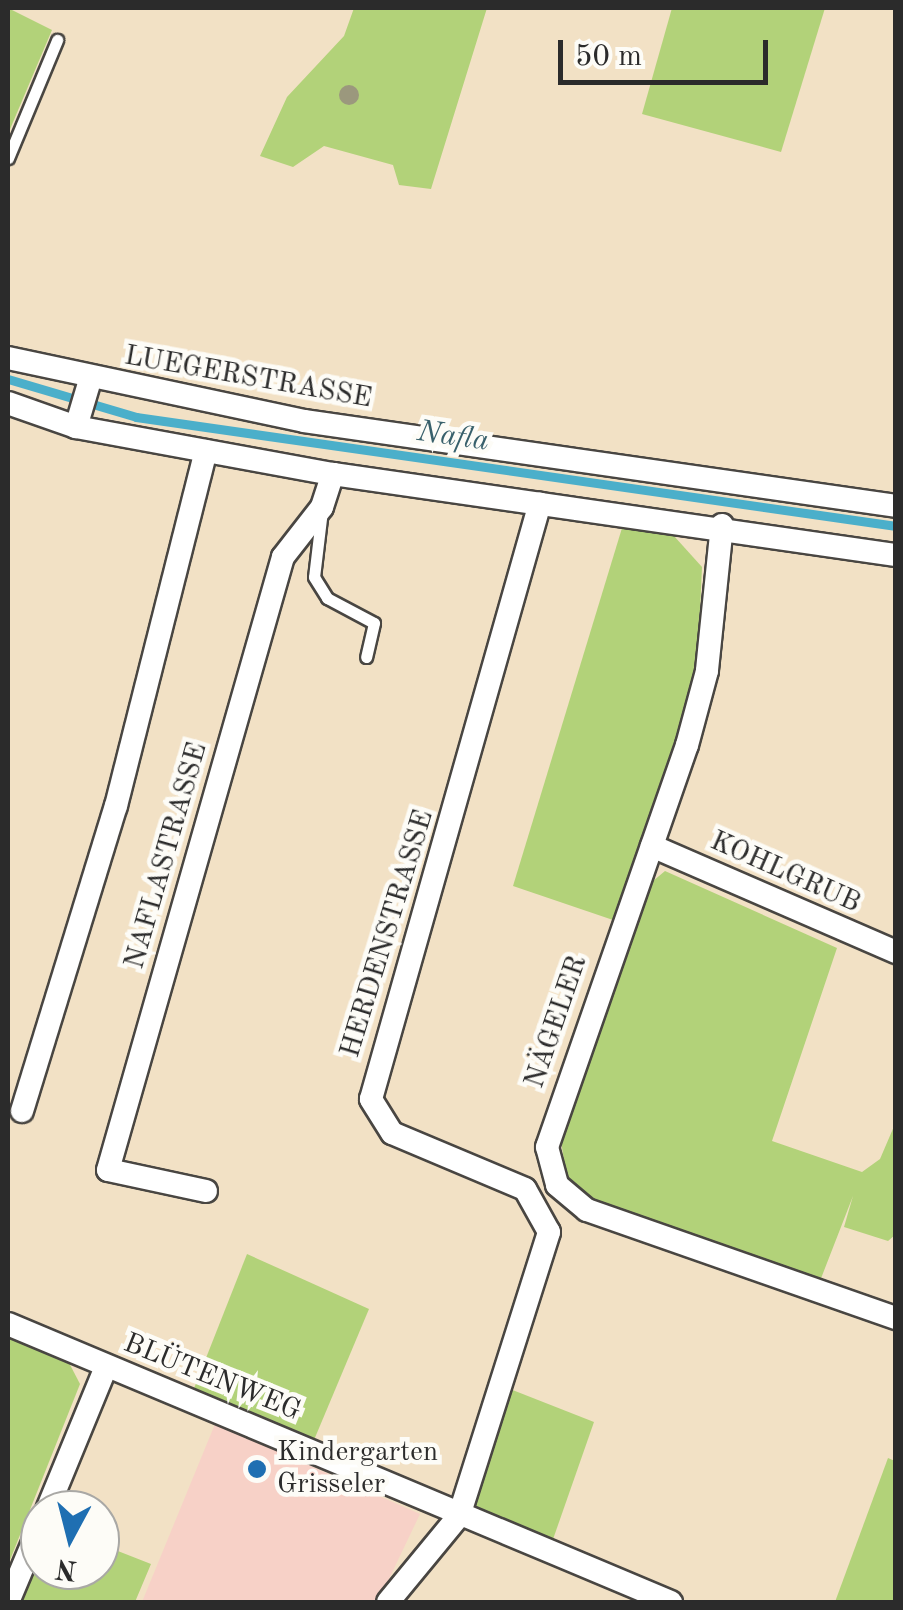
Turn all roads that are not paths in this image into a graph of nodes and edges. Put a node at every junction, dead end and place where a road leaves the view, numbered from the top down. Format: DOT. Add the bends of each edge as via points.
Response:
graph roads {
  1 [pos="57,40"];
  2 [pos="8,158"];
  3 [pos="8,358"];
  4 [pos="88,386"];
  5 [pos="8,402"];
  6 [pos="78,422"];
  7 [pos="206,451"];
  8 [pos="333,474"];
  9 [pos="540,503"];
  10 [pos="896,506"];
  11 [pos="322,507"];
  12 [pos="722,526"];
  13 [pos="896,555"];
  14 [pos="366,657"];
  15 [pos="652,846"];
  16 [pos="896,952"];
  17 [pos="22,1111"];
  18 [pos="206,1192"];
  19 [pos="896,1318"];
  20 [pos="8,1324"];
  21 [pos="106,1367"];
  22 [pos="55,1490"];
  23 [pos="459,1516"];
  24 [pos="20,1574"];
  25 [pos="8,1602"];
  26 [pos="388,1602"];
  27 [pos="671,1602"];
  1 -- 2 [label="lane"];
  3 -- 4 [label="street, LUEGERSTRASSE"];
  4 -- 6 [label="street"];
  4 -- 10 [label="street, LUEGERSTRASSE"];
  5 -- 6 [label="street"];
  6 -- 7 [label="street"];
  7 -- 8 [label="street"];
  7 -- 17 [label="street" via="116,806"];
  8 -- 9 [label="street"];
  8 -- 11 [label="street, NAFLASTRASSE"];
  9 -- 12 [label="street"];
  9 -- 23 [label="street, HERDENSTRASSE" via="371,1099 392,1133 525,1189 549,1232"];
  11 -- 14 [label="lane" via="314,577 327,598 374,623"];
  11 -- 18 [label="street, NAFLASTRASSE" via="283,558 108,1170"];
  12 -- 13 [label="street"];
  12 -- 15 [label="street, NÄGELER" via="707,671"];
  15 -- 16 [label="street, KOHLGRUB"];
  15 -- 19 [label="street, NÄGELER" via="551,1132 557,1185 588,1210"];
  20 -- 21 [label="street, BLÜTENWEG"];
  21 -- 22 [label="street"];
  21 -- 23 [label="street, BLÜTENWEG"];
  23 -- 26 [label="street"];
  23 -- 27 [label="street, BLÜTENWEG"];
  24 -- 25 [label="street"];
}
